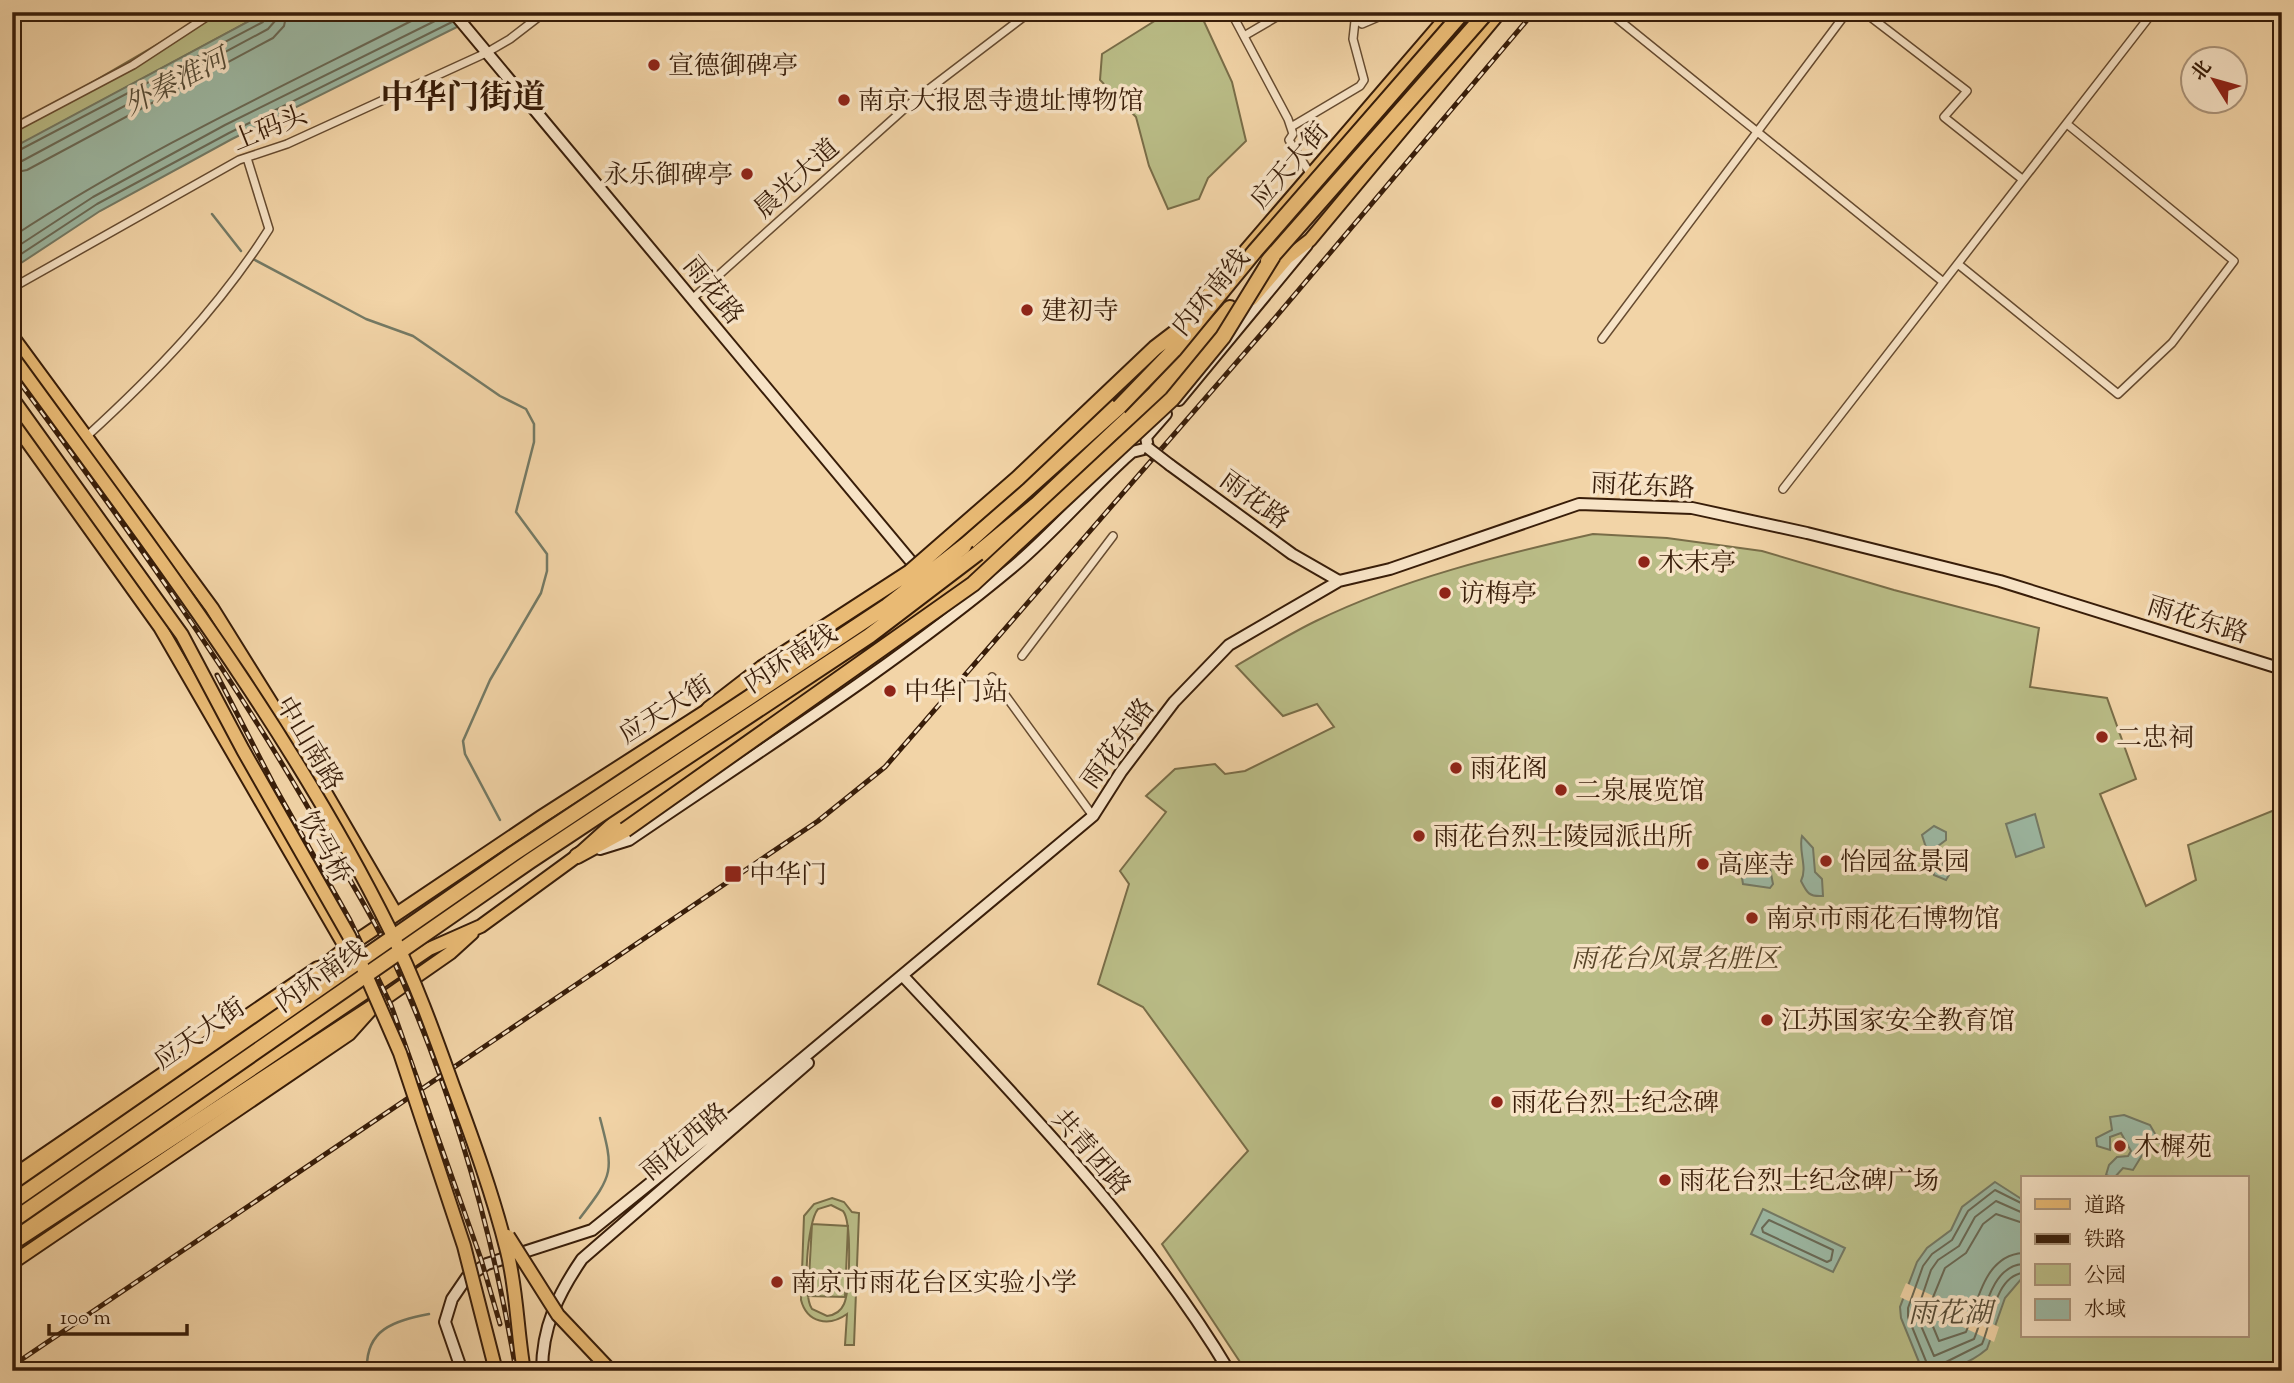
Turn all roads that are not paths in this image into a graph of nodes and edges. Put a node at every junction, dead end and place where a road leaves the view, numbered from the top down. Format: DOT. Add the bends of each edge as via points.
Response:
graph roads {
  1 [pos="214,12"];
  2 [pos="453,12"];
  3 [pos="545,12"];
  4 [pos="1030,12"];
  5 [pos="1231,12"];
  6 [pos="1285,12"];
  7 [pos="1345,12"];
  8 [pos="1390,12"];
  9 [pos="1451,12"];
  10 [pos="1463,12"];
  11 [pos="1488,12"];
  12 [pos="1500,12"];
  13 [pos="1609,12"];
  14 [pos="1847,12"];
  15 [pos="1864,12"];
  16 [pos="2153,12"];
  17 [pos="1355,21"];
  18 [pos="1244,36"];
  19 [pos="486,53"];
  20 [pos="2067,124"];
  21 [pos="1291,127"];
  22 [pos="12,129"];
  23 [pos="1757,132"];
  24 [pos="247,158"];
  25 [pos="1311,175"];
  26 [pos="2022,179"];
  27 [pos="1343,201"];
  28 [pos="1310,240"];
  29 [pos="1273,256"];
  30 [pos="1958,264"];
  31 [pos="1942,281"];
  32 [pos="12,288"];
  33 [pos="692,299"];
  34 [pos="1210,306"];
  35 [pos="12,336"];
  36 [pos="1602,339"];
  37 [pos="12,356"];
  38 [pos="12,398"];
  39 [pos="12,420"];
  40 [pos="86,438"];
  41 [pos="1148,448"];
  42 [pos="1783,489"];
  43 [pos="1112,536"];
  44 [pos="920,572"];
  45 [pos="1339,581"];
  46 [pos="938,600"];
  47 [pos="956,611"];
  48 [pos="967,619"];
  49 [pos="1022,656"];
  50 [pos="2282,669"];
  51 [pos="992,677"];
  52 [pos="709,709"];
  53 [pos="1093,816"];
  54 [pos="577,856"];
  55 [pos="396,914"];
  56 [pos="481,926"];
  57 [pos="346,948"];
  58 [pos="318,969"];
  59 [pos="903,976"];
  60 [pos="367,991"];
  61 [pos="374,1006"];
  62 [pos="286,1054"];
  63 [pos="12,1178"];
  64 [pos="12,1189"];
  65 [pos="490,1197"];
  66 [pos="12,1202"];
  67 [pos="12,1221"];
  68 [pos="12,1232"];
  69 [pos="561,1241"];
  70 [pos="12,1243"];
  71 [pos="12,1263"];
  72 [pos="573,1272"];
  73 [pos="462,1371"];
  74 [pos="496,1371"];
  75 [pos="524,1371"];
  76 [pos="542,1371"];
  77 [pos="611,1371"];
  78 [pos="1229,1371"];
  1 -- 22 [label="street" via="133,65"];
  2 -- 19 [label="main road, 雨花路"];
  3 -- 19 [label="street, 上码头"];
  4 -- 33 [label="street, 晨光大道" via="912,102"];
  5 -- 18 [label="street"];
  6 -- 18 [label="street"];
  7 -- 17 [label="street"];
  8 -- 17 [label="street" via="1368,23"];
  9 -- 25 [label="main road, 应天大街"];
  10 -- 34 [label="highway, 内环南线, bridge"];
  11 -- 29 [label="highway, 内环南线, bridge"];
  12 -- 27 [label="main road"];
  13 -- 23 [label="street"];
  14 -- 23 [label="street"];
  15 -- 26 [label="street" via="1967,91 1944,117"];
  16 -- 20 [label="street"];
  17 -- 21 [label="street" via="1353,39 1364,80"];
  18 -- 21 [label="street"];
  19 -- 24 [label="street, 上码头"];
  19 -- 33 [label="main road, 雨花路"];
  20 -- 26 [label="street"];
  20 -- 30 [label="street" via="2234,261 2172,343 2118,394"];
  21 -- 25 [label="street" via="1289,141"];
  23 -- 31 [label="street"];
  23 -- 36 [label="street"];
  24 -- 32 [label="street, 上码头"];
  24 -- 40 [label="street" via="268,229 201,324"];
  25 -- 27 [label="main road"];
  25 -- 44 [label="main road, 应天大街" via="1152,361 1027,480"];
  26 -- 30 [label="street"];
  27 -- 28 [label="main road"];
  28 -- 41 [label="main road" via="1219,355 1153,426 1146,437"];
  28 -- 46 [label="main road" via="1287,258 1127,432 972,575"];
  29 -- 54 [label="highway, bridge" via="1223,337 1172,399 973,584 625,830"];
  29 -- 67 [label="highway, 内环南线, bridge" via="1155,393 1036,505 927,595 496,883"];
  30 -- 31 [label="street"];
  31 -- 42 [label="street"];
  33 -- 44 [label="main road, 雨花路"];
  34 -- 52 [label="highway, bridge" via="1154,348 1018,478 910,572 762,668"];
  34 -- 66 [label="highway, 内环南线, bridge" via="1109,416 964,546 887,606 513,854"];
  35 -- 40 [label="main road"];
  37 -- 65 [label="main road, 中山南路, bridge" via="213,634 285,744 350,856 417,990"];
  38 -- 74 [label="main road, 饮马桥, bridge" via="182,635 349,936 404,1066 464,1246"];
  39 -- 57 [label="main road" via="149,610"];
  40 -- 55 [label="main road" via="227,630"];
  41 -- 45 [label="main road, 雨花路, bridge" via="1292,555"];
  41 -- 47 [label="main road" via="1132,452 1049,534"];
  43 -- 49 [label="street"];
  44 -- 46 [label="main road, 雨花路"];
  44 -- 52 [label="main road, 应天大街"];
  45 -- 50 [label="main road, 雨花东路" via="1390,569 1579,504 1692,508 2000,581"];
  45 -- 53 [label="main road, 雨花东路" via="1229,645 1174,702"];
  46 -- 47 [label="main road"];
  46 -- 54 [label="main road" via="617,820"];
  47 -- 48 [label="main road"];
  47 -- 54 [label="main road" via="629,840"];
  51 -- 53 [label="street"];
  52 -- 55 [label="main road, 应天大街"];
  53 -- 59 [label="main road, 雨花西路"];
  54 -- 56 [label="main road"];
  55 -- 57 [label="main road, 应天大街"];
  56 -- 60 [label="main road" via="429,949"];
  56 -- 61 [label="main road"];
  57 -- 58 [label="main road, 应天大街"];
  57 -- 60 [label="main road"];
  58 -- 63 [label="highway"];
  58 -- 64 [label="main road, 应天大街" via="260,1020"];
  59 -- 69 [label="main road, 雨花西路" via="592,1230"];
  59 -- 72 [label="main road, 雨花西路" via="742,1123 611,1231"];
  59 -- 78 [label="main road, 共青团路" via="999,1079 1144,1248 1196,1317"];
  60 -- 62 [label="main road"];
  61 -- 62 [label="highway"];
  61 -- 71 [label="main road" via="349,1034"];
  62 -- 68 [label="main road"];
  62 -- 70 [label="highway"];
  65 -- 75 [label="main road, bridge" via="515,1288"];
  65 -- 77 [label="main road, bridge" via="515,1249 550,1304"];
  69 -- 72 [label="main road" via="578,1251"];
  69 -- 73 [label="main road, 雨花西路" via="487,1264 467,1276 445,1322"];
  72 -- 76 [label="main road, 雨花西路" via="549,1319"];
}
